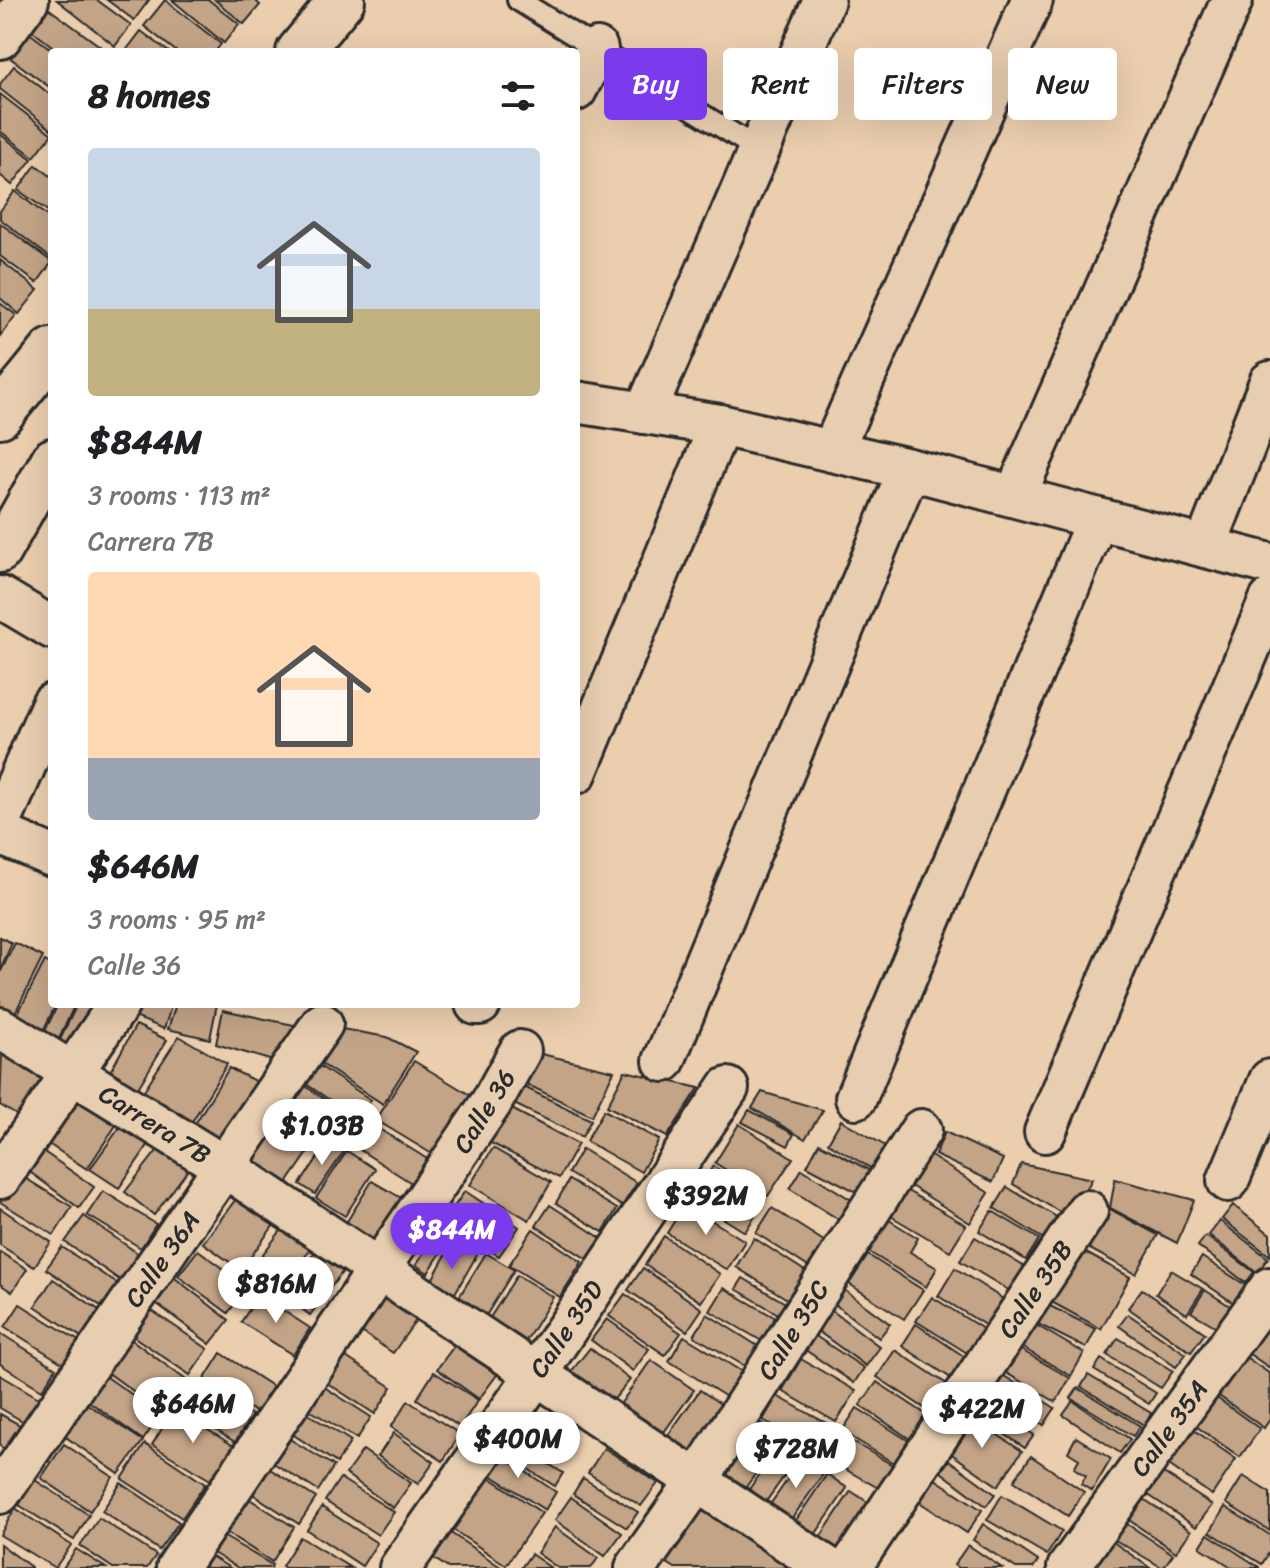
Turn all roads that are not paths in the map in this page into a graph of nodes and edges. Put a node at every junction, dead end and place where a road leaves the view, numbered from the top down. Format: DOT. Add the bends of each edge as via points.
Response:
graph roads {
  1 [pos="28,0"];
  2 [pos="342,0"];
  3 [pos="518,0"];
  4 [pos="824,0"];
  5 [pos="1032,0"];
  6 [pos="1232,0"];
  7 [pos="0,38"];
  8 [pos="302,48"];
  9 [pos="597,49"];
  10 [pos="580,82"];
  11 [pos="759,150"];
  12 [pos="48,356"];
  13 [pos="1270,382"];
  14 [pos="580,403"];
  15 [pos="645,413"];
  16 [pos="0,415"];
  17 [pos="720,425"];
  18 [pos="832,451"];
  19 [pos="48,466"];
  20 [pos="909,469"];
  21 [pos="1016,494"];
  22 [pos="1097,519"];
  23 [pos="1205,547"];
  24 [pos="0,552"];
  25 [pos="1270,564"];
  26 [pos="0,597"];
  27 [pos="1270,600"];
  28 [pos="48,626"];
  29 [pos="48,713"];
  30 [pos="580,763"];
  31 [pos="0,823"];
  32 [pos="0,834"];
  33 [pos="48,854"];
  34 [pos="116,1008"];
  35 [pos="322,1024"];
  36 [pos="0,1028"];
  37 [pos="520,1051"];
  38 [pos="664,1061"];
  39 [pos="74,1073"];
  40 [pos="1270,1080"];
  41 [pos="728,1088"];
  42 [pos="856,1098"];
  43 [pos="921,1130"];
  44 [pos="1045,1132"];
  45 [pos="225,1167"];
  46 [pos="0,1178"];
  47 [pos="1228,1181"];
  48 [pos="1087,1211"];
  49 [pos="379,1272"];
  50 [pos="1270,1288"];
  51 [pos="537,1373"];
  52 [pos="697,1481"];
  53 [pos="0,1493"];
  54 [pos="177,1568"];
  55 [pos="400,1568"];
  56 [pos="636,1568"];
  57 [pos="828,1568"];
  58 [pos="850,1568"];
  59 [pos="1068,1568"];
  1 -- 7 [label="street"];
  2 -- 8 [label="main road"];
  3 -- 9 [label="lane"];
  4 -- 11 [label="street"];
  5 -- 18 [label="street"];
  6 -- 21 [label="street"];
  9 -- 10 [label="street"];
  9 -- 11 [label="lane"];
  11 -- 15 [label="street"];
  12 -- 16 [label="main road"];
  13 -- 23 [label="street"];
  14 -- 15 [label="street"];
  15 -- 17 [label="street"];
  17 -- 18 [label="street"];
  17 -- 30 [label="street"];
  18 -- 20 [label="street"];
  19 -- 24 [label="street"];
  20 -- 21 [label="street"];
  20 -- 38 [label="street"];
  21 -- 22 [label="street"];
  22 -- 23 [label="street"];
  22 -- 42 [label="street"];
  23 -- 25 [label="street"];
  26 -- 28 [label="street"];
  27 -- 44 [label="street"];
  29 -- 31 [label="street"];
  32 -- 33 [label="street"];
  34 -- 39 [label="street"];
  35 -- 45 [label="street, Calle 36A"];
  36 -- 39 [label="street, Carrera 7B"];
  37 -- 49 [label="street, Calle 36"];
  39 -- 45 [label="street, Carrera 7B"];
  39 -- 46 [label="street"];
  40 -- 47 [label="street"];
  41 -- 51 [label="street, Calle 35D"];
  43 -- 52 [label="street, Calle 35C"];
  45 -- 49 [label="street, Carrera 7B"];
  45 -- 53 [label="street, Calle 36A"];
  48 -- 58 [label="street, Calle 35B"];
  49 -- 51 [label="street, Carrera 7B"];
  49 -- 54 [label="street, Calle 36"];
  50 -- 59 [label="street, Calle 35A"];
  51 -- 52 [label="street, Carrera 7B"];
  51 -- 55 [label="street, Calle 35D"];
  52 -- 56 [label="street, Calle 35C"];
  52 -- 57 [label="street, Carrera 7B"];
}
